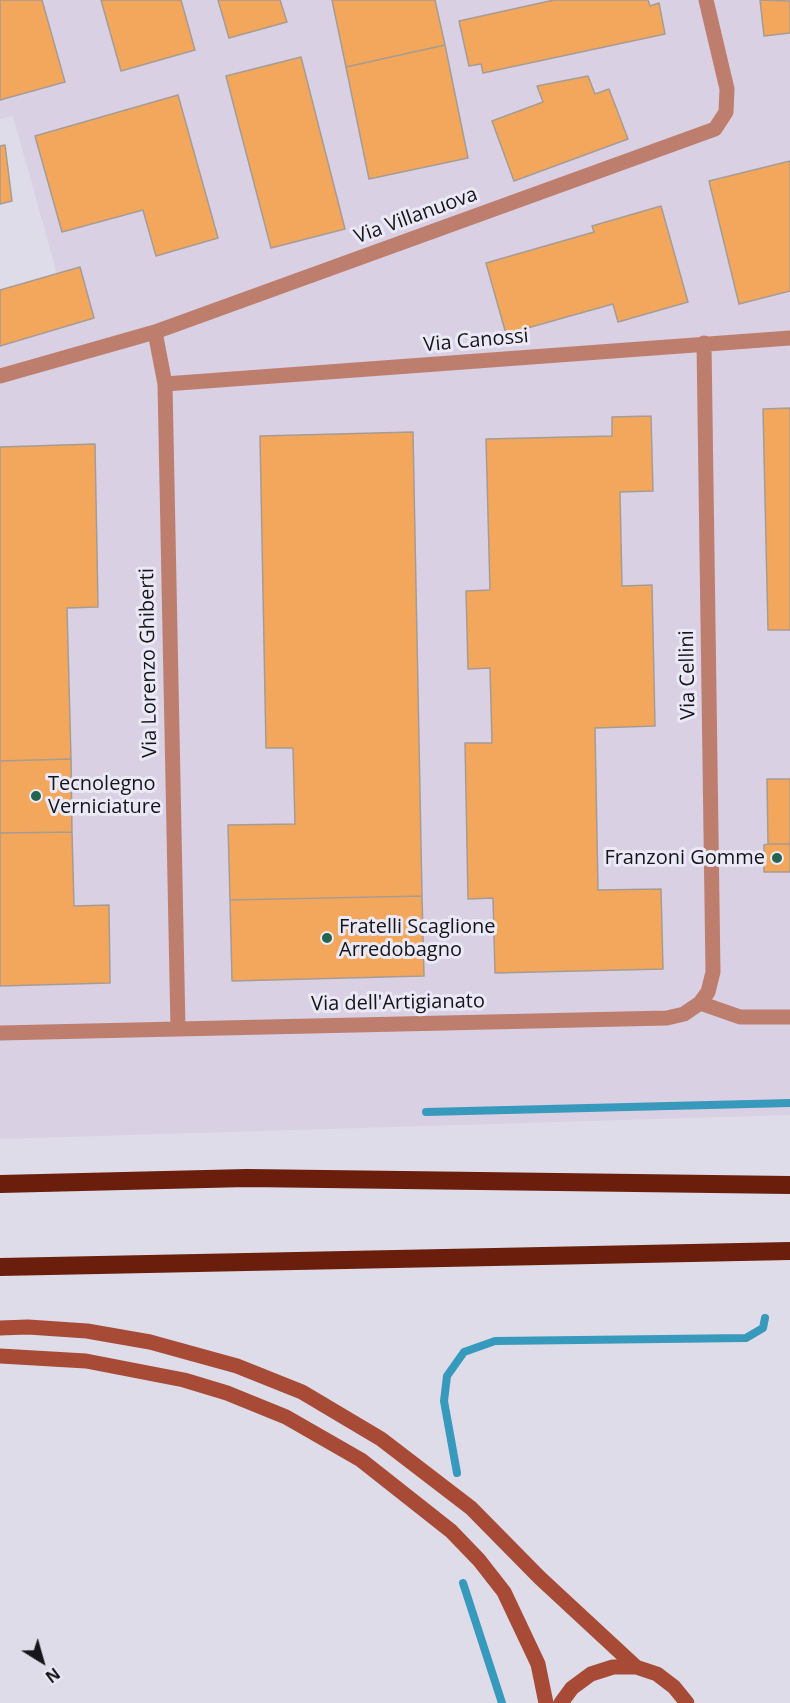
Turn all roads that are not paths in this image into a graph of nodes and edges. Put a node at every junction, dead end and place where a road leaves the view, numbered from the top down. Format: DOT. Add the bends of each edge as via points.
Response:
graph roads {
  1 [pos="706,0"];
  2 [pos="154,332"];
  3 [pos="790,338"];
  4 [pos="704,343"];
  5 [pos="0,376"];
  6 [pos="165,384"];
  7 [pos="700,1003"];
  8 [pos="790,1017"];
  9 [pos="178,1029"];
  10 [pos="0,1033"];
  11 [pos="0,1185"];
  12 [pos="790,1185"];
  13 [pos="790,1251"];
  14 [pos="0,1267"];
  15 [pos="0,1328"];
  16 [pos="0,1356"];
  17 [pos="636,1667"];
  18 [pos="546,1703"];
  19 [pos="561,1703"];
  20 [pos="687,1703"];
  1 -- 2 [label="street, Via Villanuova" via="727,89 726,112 715,129"];
  2 -- 5 [label="street, Via Villanuova"];
  2 -- 6 [label="street, Via Lorenzo Ghiberti"];
  3 -- 4 [label="street, Via Canossi"];
  4 -- 6 [label="street, Via Canossi"];
  4 -- 7 [label="street, Via Cellini" via="714,972"];
  6 -- 9 [label="street, Via Lorenzo Ghiberti"];
  7 -- 8 [label="street" via="740,1017"];
  7 -- 9 [label="street, Via dell'Artigianato" via="684,1014 667,1018"];
  9 -- 10 [label="street, Via dell'Artigianato"];
  11 -- 12 [label="highway" via="247,1178"];
  13 -- 14 [label="highway"];
  15 -- 17 [label="street" via="87,1331 150,1342 237,1366 302,1392 381,1439 471,1508"];
  16 -- 18 [label="street" via="86,1360 184,1380 286,1417 361,1460 451,1531 504,1592 538,1664"];
  17 -- 19 [label="street" via="613,1667 591,1674 572,1688"];
  17 -- 20 [label="street" via="666,1680"];
}
